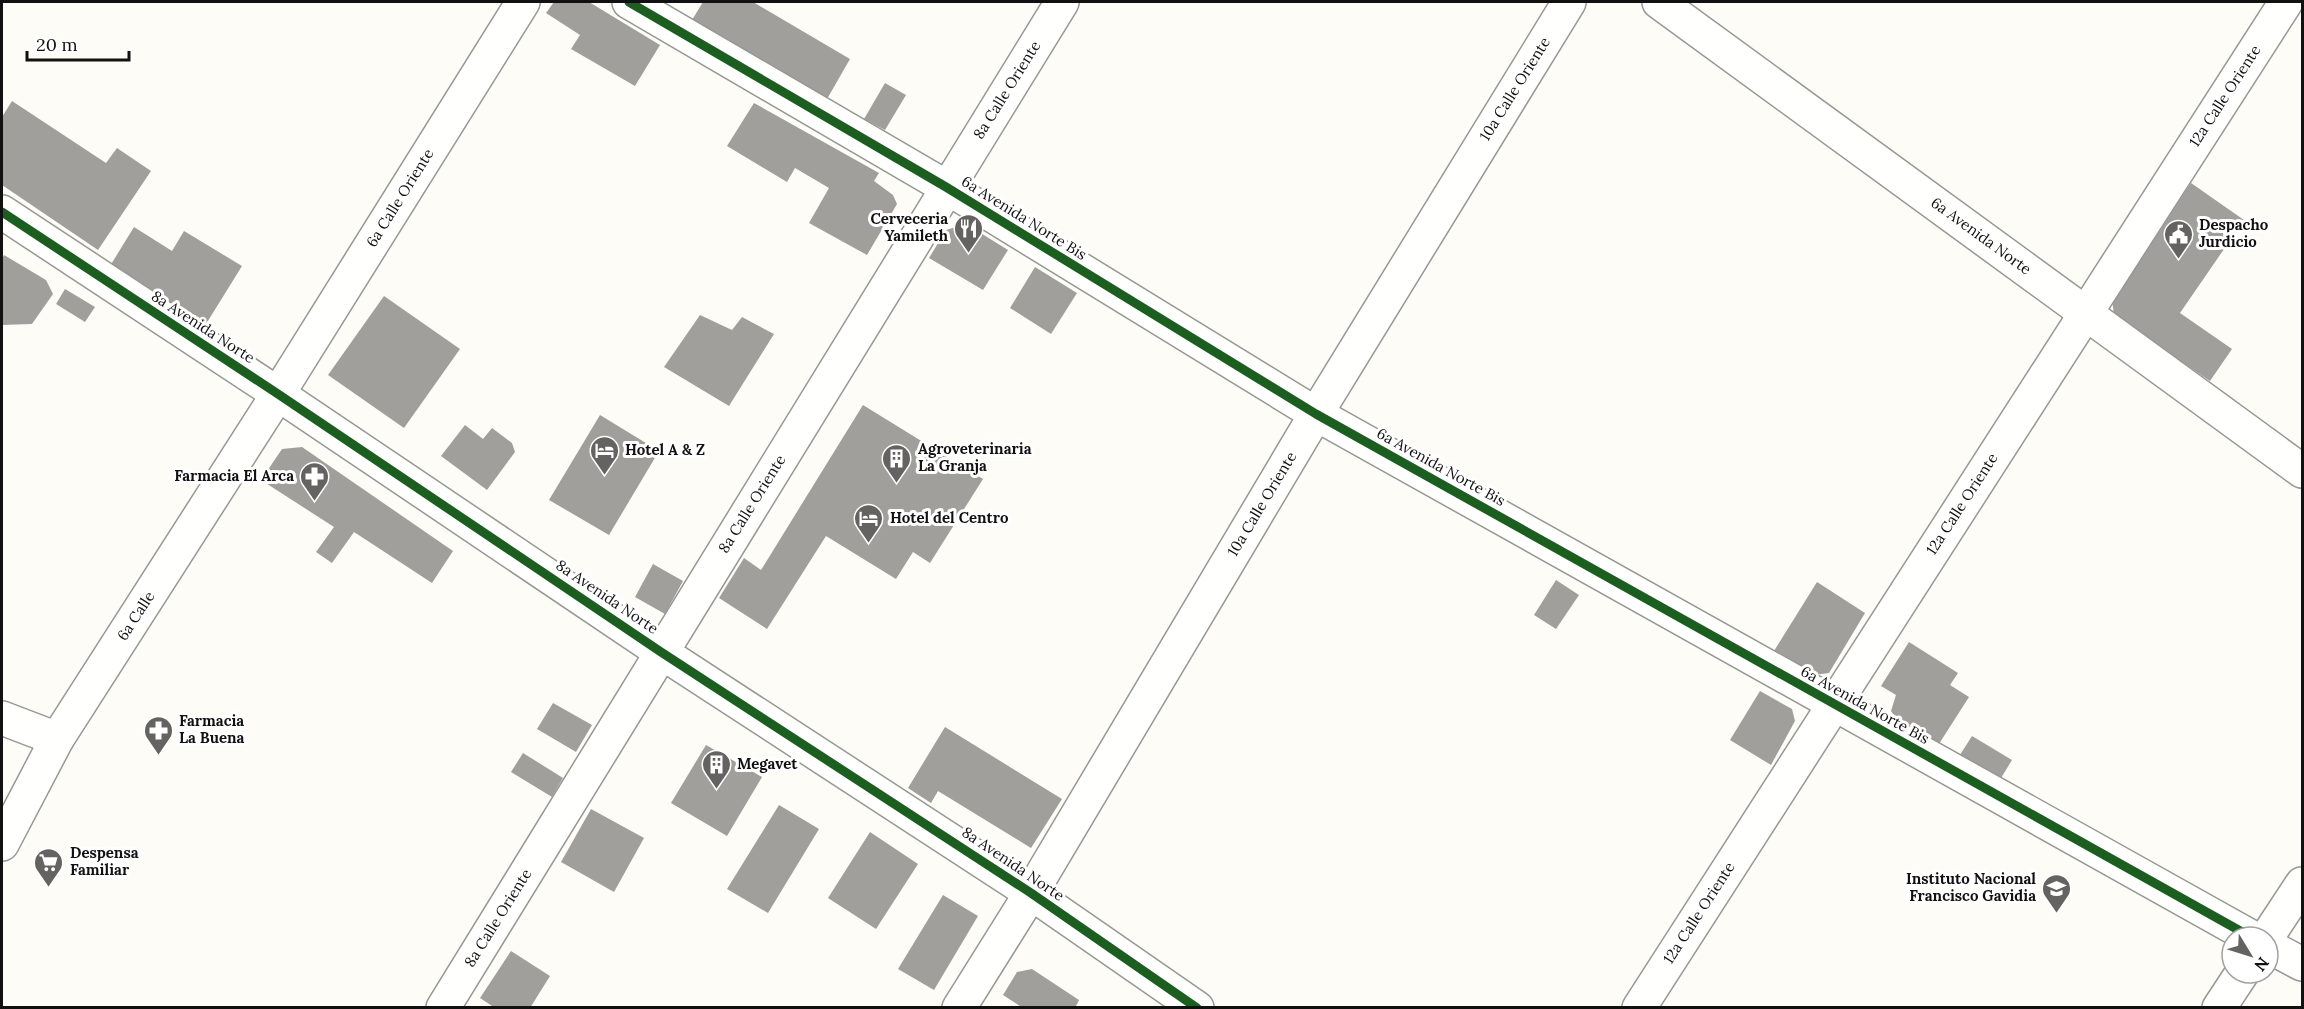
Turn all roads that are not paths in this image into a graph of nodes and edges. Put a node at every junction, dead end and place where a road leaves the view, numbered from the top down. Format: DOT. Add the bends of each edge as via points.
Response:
graph roads {
  1 [pos="523,2"];
  2 [pos="628,2"];
  3 [pos="1062,2"];
  4 [pos="1569,2"];
  5 [pos="1659,2"];
  6 [pos="2286,2"];
  7 [pos="946,187"];
  8 [pos="2,212"];
  9 [pos="2085,312"];
  10 [pos="278,394"];
  11 [pos="1316,414"];
  12 [pos="2302,471"];
  13 [pos="661,652"];
  14 [pos="1833,704"];
  15 [pos="2,718"];
  16 [pos="57,739"];
  17 [pos="4,831"];
  18 [pos="2302,884"];
  19 [pos="1030,893"];
  20 [pos="2229,925"];
  21 [pos="2275,925"];
  22 [pos="2280,952"];
  23 [pos="2302,964"];
  24 [pos="2234,985"];
  25 [pos="443,1008"];
  26 [pos="959,1008"];
  27 [pos="1197,1008"];
  28 [pos="1639,1008"];
  29 [pos="2219,1008"];
  1 -- 10 [label="street, 6a Calle Oriente"];
  2 -- 7 [label="street, 6a Avenida Norte Bis"];
  3 -- 7 [label="street, 8a Calle Oriente"];
  4 -- 11 [label="street, 10a Calle Oriente"];
  5 -- 9 [label="street, 6a Avenida Norte"];
  6 -- 9 [label="street, 12a Calle Oriente"];
  7 -- 11 [label="street, 6a Avenida Norte Bis"];
  7 -- 13 [label="street, 8a Calle Oriente"];
  8 -- 10 [label="street, 8a Avenida Norte"];
  9 -- 12 [label="street, 6a Avenida Norte"];
  9 -- 14 [label="street, 12a Calle Oriente"];
  10 -- 13 [label="street, 8a Avenida Norte"];
  10 -- 16 [label="street, 6a Calle"];
  11 -- 14 [label="street, 6a Avenida Norte Bis"];
  11 -- 19 [label="street, 10a Calle Oriente"];
  13 -- 19 [label="street, 8a Avenida Norte"];
  13 -- 25 [label="street, 8a Calle Oriente"];
  14 -- 20 [label="street, 6a Avenida Norte Bis"];
  14 -- 28 [label="street, 12a Calle Oriente"];
  15 -- 16 [label="street"];
  16 -- 17 [label="street, 6a Calle"];
  18 -- 21 [label="street"];
  19 -- 26 [label="street, 10a Calle Oriente"];
  19 -- 27 [label="street, 8a Avenida Norte"];
  22 -- 23 [label="street"];
  24 -- 29 [label="street"];
}
